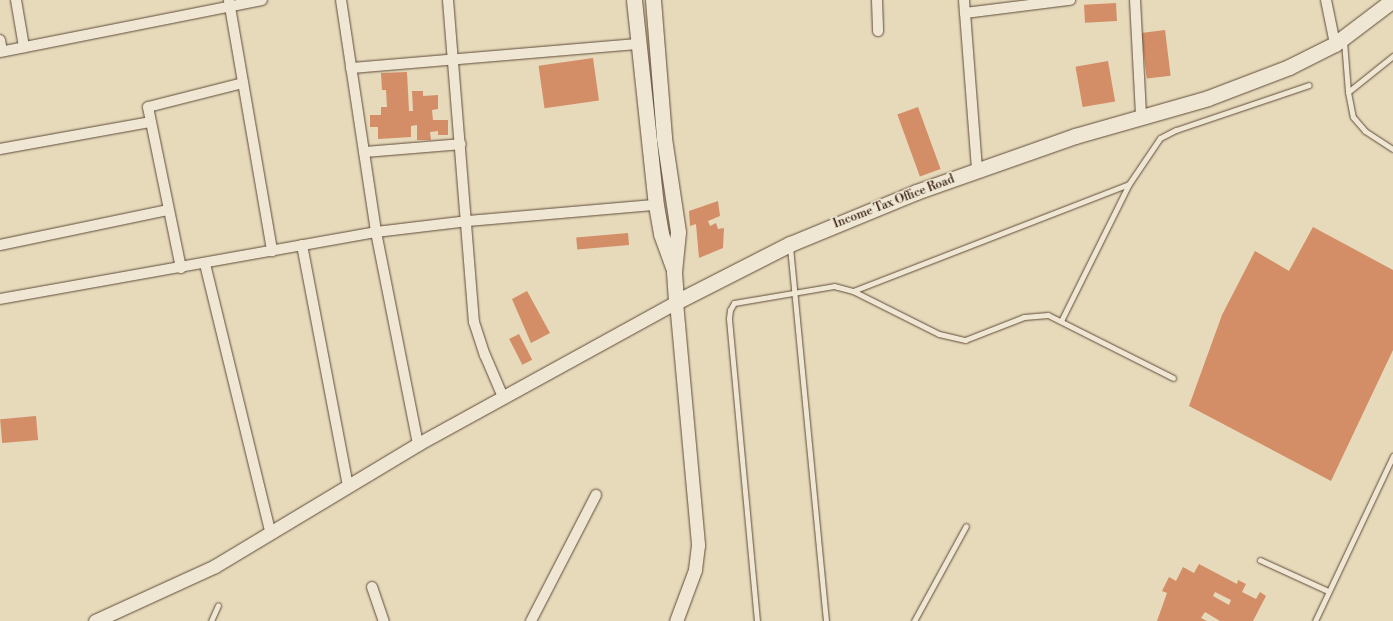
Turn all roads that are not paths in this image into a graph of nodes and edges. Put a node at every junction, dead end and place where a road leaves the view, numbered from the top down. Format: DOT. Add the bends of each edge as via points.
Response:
graph roads {
  1 [pos="16,0"];
  2 [pos="262,0"];
  3 [pos="341,0"];
  4 [pos="448,0"];
  5 [pos="634,0"];
  6 [pos="653,0"];
  7 [pos="877,0"];
  8 [pos="964,0"];
  9 [pos="1070,0"];
  10 [pos="1135,0"];
  11 [pos="1326,0"];
  12 [pos="1393,0"];
  13 [pos="229,3"];
  14 [pos="965,13"];
  15 [pos="878,30"];
  16 [pos="0,40"];
  17 [pos="1339,41"];
  18 [pos="638,44"];
  19 [pos="24,47"];
  20 [pos="1,51"];
  21 [pos="1393,56"];
  22 [pos="453,60"];
  23 [pos="351,68"];
  24 [pos="243,83"];
  25 [pos="1310,86"];
  26 [pos="1348,92"];
  27 [pos="1141,115"];
  28 [pos="150,122"];
  29 [pos="461,144"];
  30 [pos="0,149"];
  31 [pos="1393,149"];
  32 [pos="364,152"];
  33 [pos="977,170"];
  34 [pos="1129,184"];
  35 [pos="656,205"];
  36 [pos="168,210"];
  37 [pos="468,221"];
  38 [pos="376,232"];
  39 [pos="790,244"];
  40 [pos="0,245"];
  41 [pos="302,245"];
  42 [pos="272,251"];
  43 [pos="205,264"];
  44 [pos="181,268"];
  45 [pos="674,272"];
  46 [pos="853,291"];
  47 [pos="795,292"];
  48 [pos="0,300"];
  49 [pos="676,302"];
  50 [pos="1061,321"];
  51 [pos="1173,378"];
  52 [pos="503,397"];
  53 [pos="418,444"];
  54 [pos="1393,456"];
  55 [pos="348,486"];
  56 [pos="596,494"];
  57 [pos="966,526"];
  58 [pos="271,534"];
  59 [pos="1260,560"];
  60 [pos="372,587"];
  61 [pos="1328,591"];
  62 [pos="218,605"];
  63 [pos="95,621"];
  64 [pos="211,621"];
  65 [pos="384,621"];
  66 [pos="531,621"];
  67 [pos="676,621"];
  68 [pos="757,621"];
  69 [pos="826,621"];
  70 [pos="914,621"];
  71 [pos="1315,621"];
  1 -- 19 [label="street"];
  2 -- 13 [label="street"];
  3 -- 23 [label="street"];
  4 -- 22 [label="street"];
  5 -- 18 [label="main road"];
  6 -- 45 [label="main road" via="664,138 678,232"];
  7 -- 15 [label="street"];
  8 -- 14 [label="street"];
  9 -- 14 [label="street"];
  10 -- 27 [label="street"];
  11 -- 17 [label="street"];
  12 -- 17 [label="main road, Income Tax Office Road"];
  13 -- 19 [label="street"];
  13 -- 24 [label="street"];
  14 -- 33 [label="street"];
  16 -- 20 [label="street"];
  17 -- 26 [label="lane"];
  17 -- 27 [label="main road, Income Tax Office Road" via="1289,67 1208,98"];
  18 -- 22 [label="street"];
  18 -- 35 [label="main road"];
  19 -- 20 [label="street"];
  21 -- 26 [label="lane"];
  22 -- 23 [label="street"];
  22 -- 29 [label="street"];
  23 -- 32 [label="street"];
  24 -- 28 [label="street" via="152,104 147,110"];
  24 -- 42 [label="street"];
  25 -- 34 [label="lane" via="1176,130 1160,138"];
  26 -- 31 [label="lane" via="1357,125"];
  27 -- 33 [label="main road, Income Tax Office Road"];
  28 -- 30 [label="street"];
  28 -- 36 [label="street"];
  29 -- 32 [label="street"];
  29 -- 37 [label="street"];
  32 -- 38 [label="street"];
  33 -- 39 [label="main road, Income Tax Office Road"];
  34 -- 46 [label="lane"];
  34 -- 50 [label="lane"];
  35 -- 37 [label="street"];
  35 -- 45 [label="main road" via="661,234"];
  36 -- 40 [label="street"];
  36 -- 44 [label="street"];
  37 -- 38 [label="street"];
  37 -- 52 [label="street" via="474,322"];
  38 -- 41 [label="street"];
  38 -- 53 [label="street"];
  39 -- 47 [label="lane"];
  39 -- 49 [label="main road, Income Tax Office Road"];
  41 -- 42 [label="street"];
  41 -- 55 [label="street"];
  42 -- 43 [label="street"];
  43 -- 44 [label="street"];
  43 -- 58 [label="street"];
  44 -- 48 [label="street"];
  45 -- 49 [label="main road"];
  46 -- 47 [label="lane" via="834,286"];
  46 -- 50 [label="lane" via="952,338 965,340 1024,317 1048,314"];
  47 -- 68 [label="lane" via="740,301 734,303 730,310"];
  47 -- 69 [label="lane"];
  49 -- 52 [label="street"];
  49 -- 67 [label="street" via="698,545 695,570"];
  50 -- 51 [label="lane"];
  52 -- 53 [label="street"];
  53 -- 55 [label="street"];
  54 -- 61 [label="lane"];
  55 -- 58 [label="street"];
  56 -- 66 [label="street"];
  57 -- 70 [label="lane"];
  58 -- 63 [label="street" via="215,566"];
  59 -- 61 [label="lane"];
  60 -- 65 [label="street"];
  61 -- 71 [label="lane"];
  62 -- 64 [label="lane"];
}
